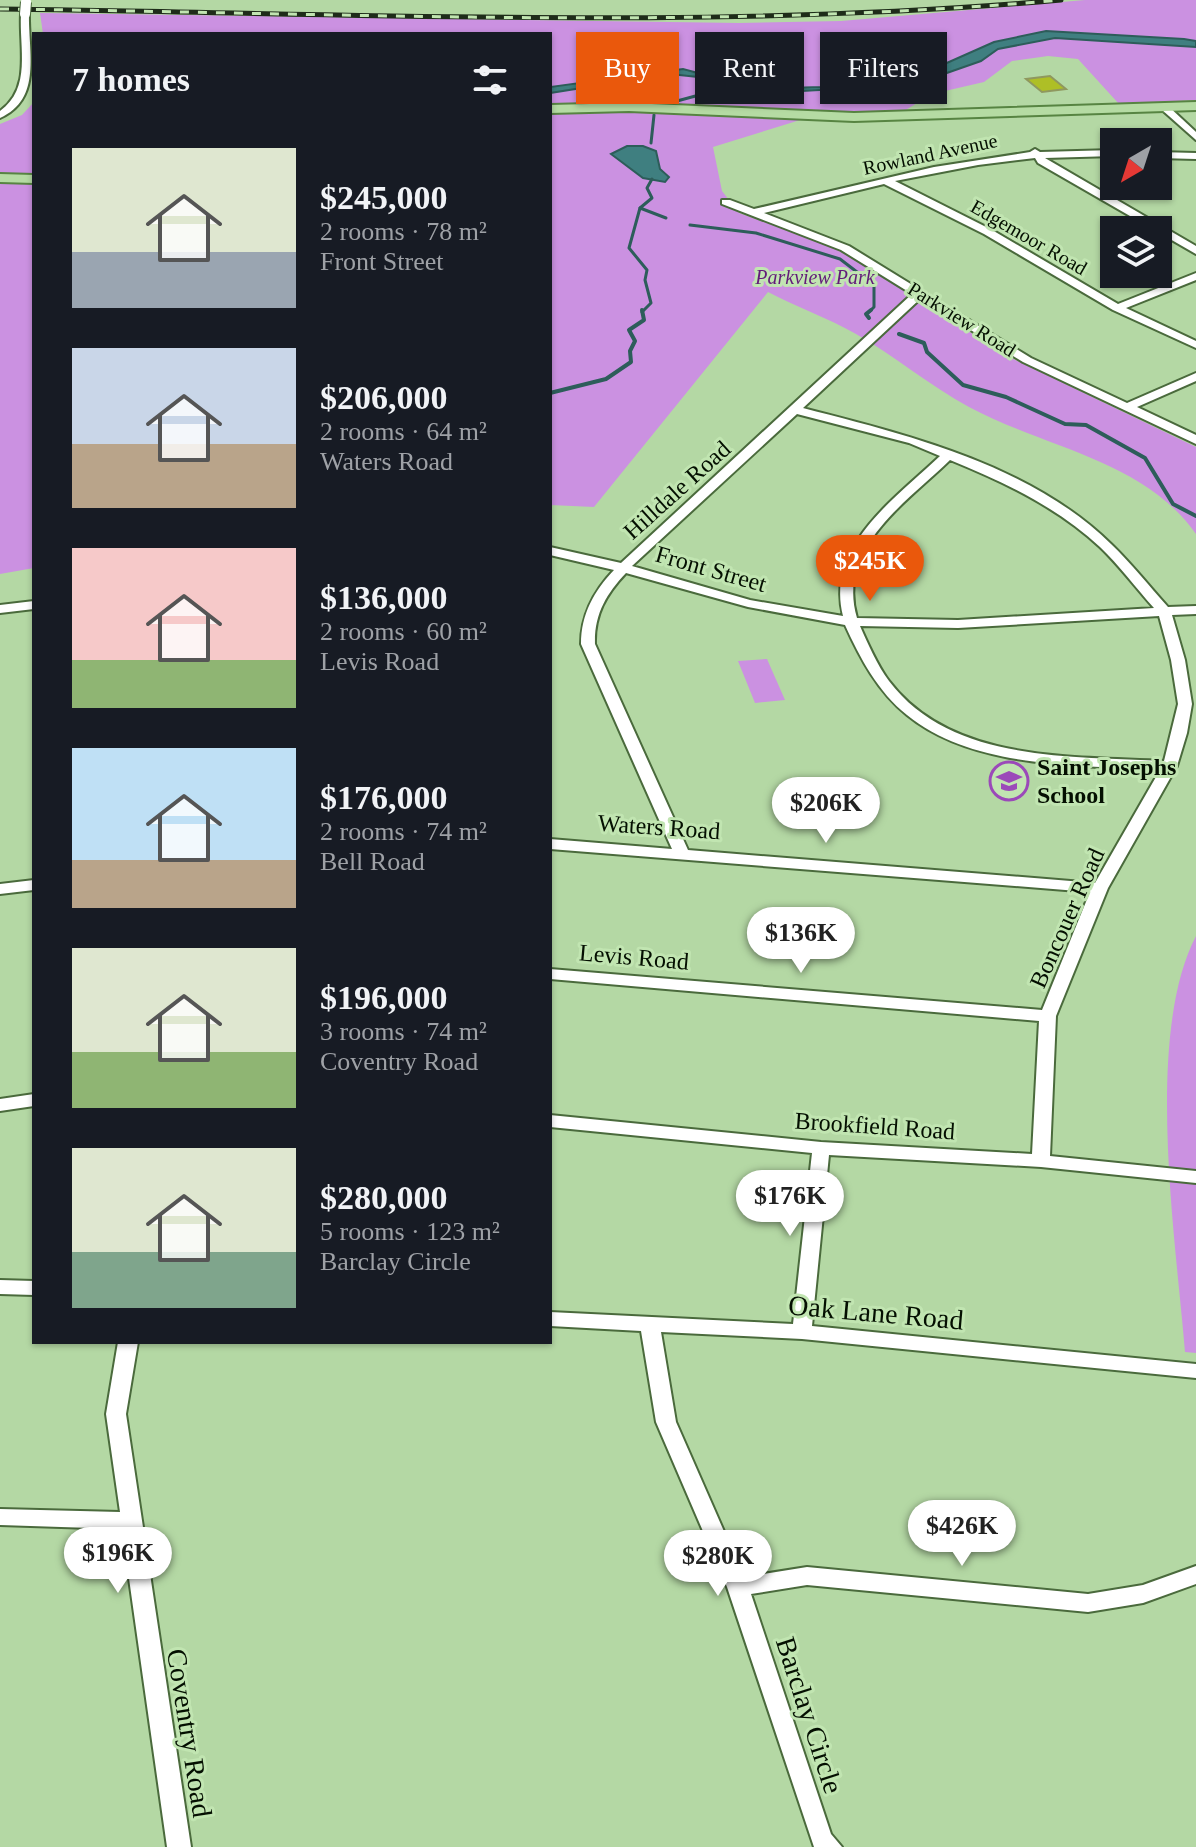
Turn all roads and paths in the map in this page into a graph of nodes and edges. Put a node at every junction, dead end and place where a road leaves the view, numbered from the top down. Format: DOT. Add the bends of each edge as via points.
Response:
graph roads {
  1 [pos="26,6"];
  2 [pos="1196,106"];
  3 [pos="1164,107"];
  4 [pos="552,109"];
  5 [pos="0,115"];
  6 [pos="1196,137"];
  7 [pos="1035,152"];
  8 [pos="1100,153"];
  9 [pos="1172,155"];
  10 [pos="1196,156"];
  11 [pos="0,181"];
  12 [pos="887,181"];
  13 [pos="32,182"];
  14 [pos="726,202"];
  15 [pos="756,212"];
  16 [pos="1196,251"];
  17 [pos="1196,276"];
  18 [pos="920,293"];
  19 [pos="1117,308"];
  20 [pos="1196,345"];
  21 [pos="1196,377"];
  22 [pos="1128,407"];
  23 [pos="797,410"];
  24 [pos="1196,440"];
  25 [pos="950,453"];
  26 [pos="552,551"];
  27 [pos="624,567"];
  28 [pos="32,605"];
  29 [pos="0,609"];
  30 [pos="1196,610"];
  31 [pos="1164,611"];
  32 [pos="848,621"];
  33 [pos="1170,766"];
  34 [pos="552,844"];
  35 [pos="681,852"];
  36 [pos="32,885"];
  37 [pos="1100,888"];
  38 [pos="0,889"];
  39 [pos="552,974"];
  40 [pos="1048,1016"];
  41 [pos="32,1100"];
  42 [pos="0,1105"];
  43 [pos="552,1118"];
  44 [pos="821,1148"];
  45 [pos="1041,1161"];
  46 [pos="1196,1177"];
  47 [pos="0,1287"];
  48 [pos="32,1288"];
  49 [pos="552,1319"];
  50 [pos="650,1325"];
  51 [pos="802,1332"];
  52 [pos="128,1344"];
  53 [pos="1196,1371"];
  54 [pos="0,1517"];
  55 [pos="130,1521"];
  56 [pos="1196,1575"];
  57 [pos="738,1587"];
  58 [pos="179,1847"];
  59 [pos="830,1847"];
  1 -- 5 [label="street" via="26,85"];
  2 -- 3 [label="main road"];
  3 -- 4 [label="main road" via="854,117 629,107"];
  3 -- 6 [label="street"];
  7 -- 8 [label="street, Rowland Avenue"];
  7 -- 12 [label="street, Rowland Avenue"];
  7 -- 16 [label="street"];
  9 -- 10 [label="street"];
  11 -- 13 [label="main road"];
  12 -- 15 [label="street, Rowland Avenue"];
  12 -- 19 [label="street, Edgemoor Road" via="988,232"];
  14 -- 15 [label="street, Parkview Road"];
  15 -- 18 [label="street, Parkview Road" via="845,248"];
  17 -- 19 [label="street"];
  18 -- 22 [label="street, Parkview Road" via="1027,360"];
  18 -- 23 [label="street, Hilldale Road"];
  19 -- 20 [label="street, Edgemoor Road"];
  21 -- 22 [label="street"];
  22 -- 24 [label="street, Parkview Road"];
  23 -- 25 [label="street, Boncouer Road"];
  23 -- 27 [label="street, Hilldale Road"];
  25 -- 31 [label="street, Boncouer Road" via="1010,480 1076,522 1125,564"];
  25 -- 32 [label="street" via="857,551 846,583"];
  26 -- 27 [label="street, Front Street"];
  27 -- 32 [label="street, Front Street" via="727,599"];
  27 -- 35 [label="street, Hilldale Road" via="593,605 588,644"];
  28 -- 29 [label="street"];
  30 -- 31 [label="street, Front Street"];
  31 -- 32 [label="street, Front Street" via="959,625"];
  31 -- 33 [label="street, Boncouer Road" via="1185,704"];
  32 -- 33 [label="street" via="886,685 913,712 960,737 1034,756"];
  33 -- 37 [label="street, Boncouer Road"];
  34 -- 35 [label="street, Waters Road"];
  35 -- 37 [label="street, Waters Road"];
  36 -- 38 [label="street"];
  37 -- 40 [label="street, Boncouer Road"];
  39 -- 40 [label="street, Levis Road"];
  40 -- 45 [label="street, Boncouer Road"];
  41 -- 42 [label="street"];
  43 -- 44 [label="street, Brookfield Road"];
  44 -- 45 [label="street, Brookfield Road"];
  44 -- 51 [label="street"];
  45 -- 46 [label="street, Brookfield Road"];
  47 -- 48 [label="street"];
  49 -- 50 [label="street, Oak Lane Road"];
  50 -- 51 [label="street, Oak Lane Road"];
  50 -- 57 [label="street, Barclay Circle" via="666,1422"];
  51 -- 53 [label="street, Oak Lane Road"];
  52 -- 55 [label="street, Coventry Road" via="116,1414"];
  54 -- 55 [label="street"];
  55 -- 58 [label="street, Coventry Road"];
  56 -- 57 [label="street" via="1152,1594 1088,1603 807,1576"];
  57 -- 59 [label="street, Barclay Circle" via="822,1840"];
}
